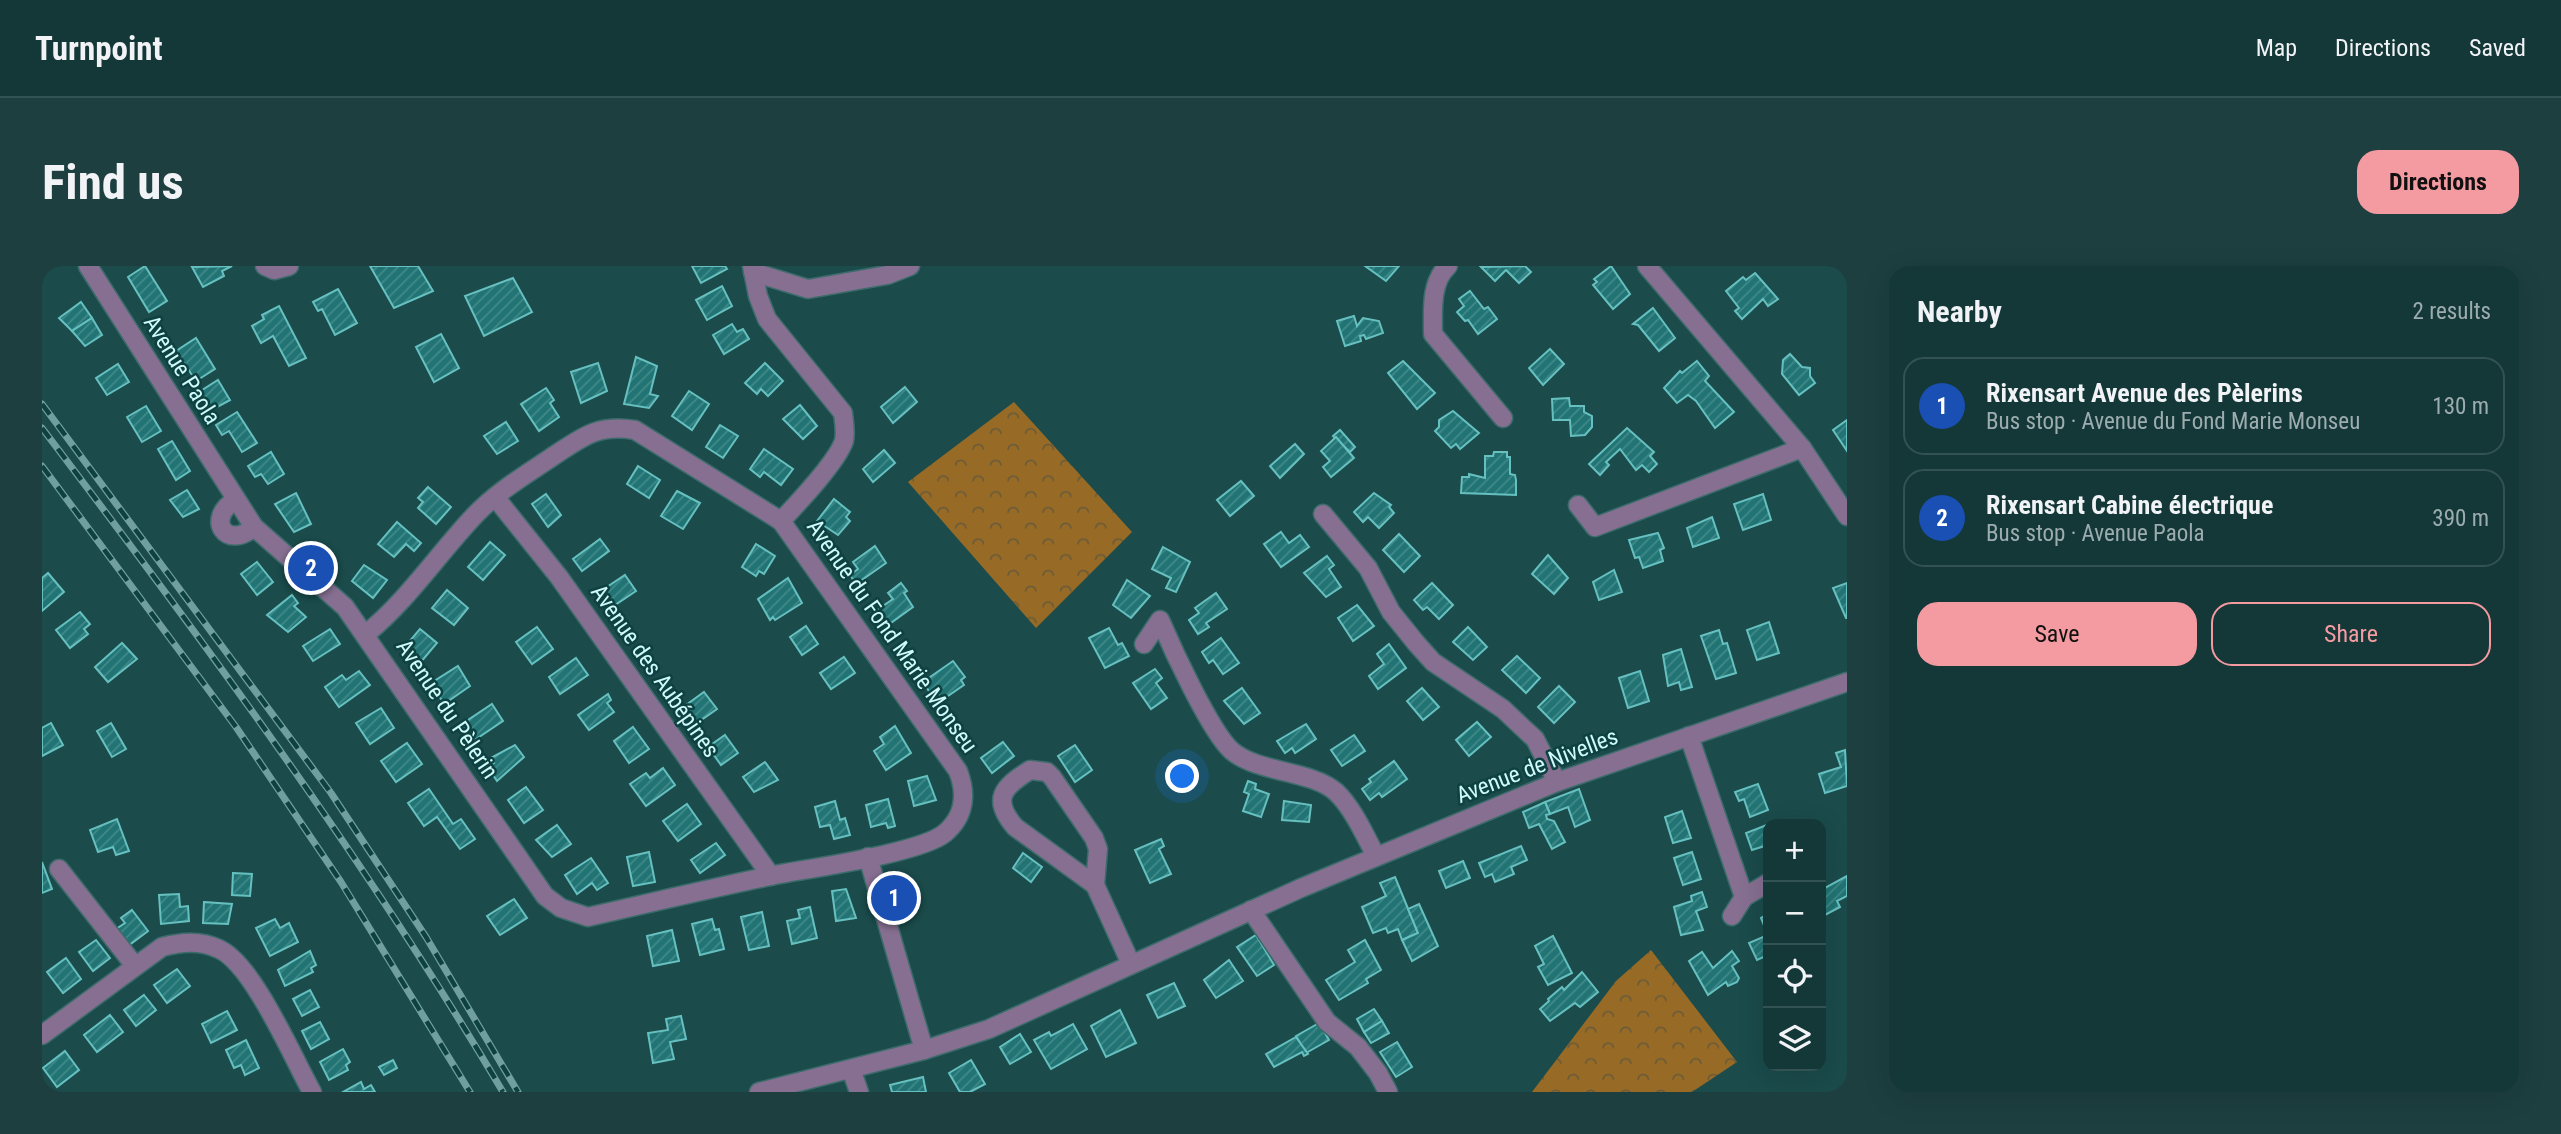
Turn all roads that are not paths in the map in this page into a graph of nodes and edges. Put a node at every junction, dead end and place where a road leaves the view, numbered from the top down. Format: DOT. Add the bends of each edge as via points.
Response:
graph roads {
  1 [pos="88,266"];
  2 [pos="910,266"];
  3 [pos="1448,266"];
  4 [pos="1647,266"];
  5 [pos="752,269"];
  6 [pos="1503,418"];
  7 [pos="1802,448"];
  8 [pos="495,497"];
  9 [pos="235,500"];
  10 [pos="1578,505"];
  11 [pos="1323,514"];
  12 [pos="1847,516"];
  13 [pos="781,521"];
  14 [pos="254,527"];
  15 [pos="366,634"];
  16 [pos="1144,644"];
  17 [pos="1847,682"];
  18 [pos="1689,736"];
  19 [pos="1557,782"];
  20 [pos="1376,856"];
  21 [pos="868,857"];
  22 [pos="59,870"];
  23 [pos="771,876"];
  24 [pos="1095,885"];
  25 [pos="1763,886"];
  26 [pos="1744,897"];
  27 [pos="1251,910"];
  28 [pos="1732,916"];
  29 [pos="1131,964"];
  30 [pos="135,966"];
  31 [pos="42,1035"];
  32 [pos="924,1050"];
  33 [pos="851,1069"];
  34 [pos="312,1092"];
  35 [pos="759,1092"];
  36 [pos="859,1092"];
  37 [pos="1388,1092"];
  1 -- 9 [label="street, Avenue Paola"];
  2 -- 5 [label="street, Avenue du Fond Marie Monseu" via="887,275 808,289"];
  3 -- 6 [label="street" via="1433,299 1433,334"];
  4 -- 7 [label="street"];
  5 -- 13 [label="street, Avenue du Fond Marie Monseu" via="767,319 843,413 846,430 843,444"];
  7 -- 10 [label="street" via="1595,527"];
  7 -- 12 [label="street"];
  8 -- 13 [label="street, Avenue du Pèlerin" via="594,430 614,427 635,430"];
  8 -- 15 [label="street, Avenue du Pèlerin" via="387,618"];
  8 -- 23 [label="street, Avenue des Aubépines" via="559,578"];
  9 -- 14 [label="street, Avenue Paola"];
  9 -- 14 [label="street" via="220,518 223,531 241,536"];
  11 -- 19 [label="street" via="1368,568 1386,604 1416,643 1433,662 1503,709 1535,739"];
  13 -- 21 [label="street, Avenue du Fond Marie Monseu" via="964,785 961,813 942,835"];
  14 -- 15 [label="street, Avenue Paola" via="329,592"];
  15 -- 23 [label="street, Avenue du Pèlerin" via="545,896 561,908 588,917"];
  16 -- 20 [label="street" via="1160,620 1230,750 1330,787"];
  17 -- 18 [label="street, Avenue de Nivelles"];
  18 -- 19 [label="street, Avenue de Nivelles"];
  18 -- 26 [label="street"];
  19 -- 20 [label="street, Avenue de Nivelles"];
  20 -- 27 [label="street, Avenue de Nivelles"];
  21 -- 23 [label="street, Avenue du Pèlerin"];
  21 -- 32 [label="street"];
  22 -- 30 [label="street"];
  24 -- 24 [label="street" via="1098,849 1052,777 1040,770 1020,776 1003,792 1005,815"];
  24 -- 29 [label="street"];
  25 -- 26 [label="street"];
  26 -- 28 [label="street"];
  27 -- 29 [label="street, Avenue de Nivelles"];
  27 -- 37 [label="street" via="1327,1022 1367,1057"];
  29 -- 32 [label="street, Avenue de Nivelles" via="989,1029"];
  30 -- 31 [label="street"];
  30 -- 34 [label="street" via="162,947 181,942 222,950 253,984"];
  32 -- 33 [label="street, Avenue de Nivelles"];
  33 -- 35 [label="street, Avenue de Nivelles"];
  33 -- 36 [label="street"];
}
